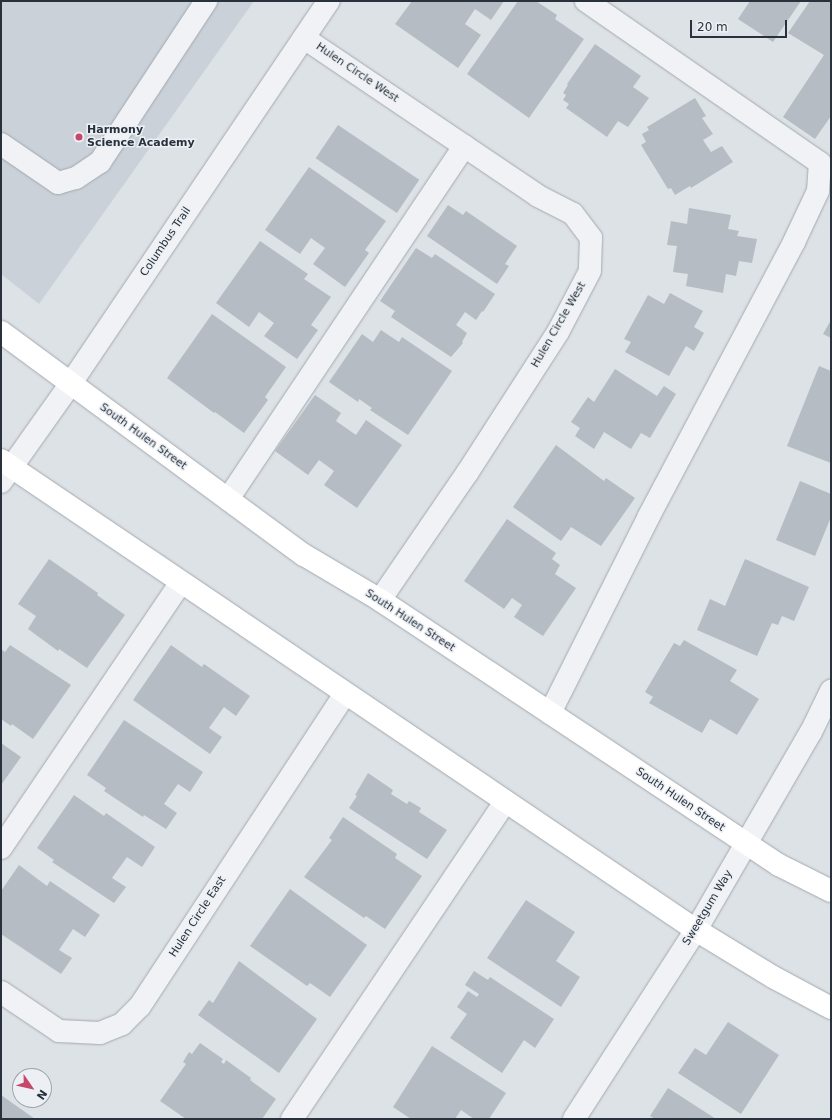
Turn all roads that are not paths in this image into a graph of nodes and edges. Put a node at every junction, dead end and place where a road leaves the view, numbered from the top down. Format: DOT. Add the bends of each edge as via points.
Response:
graph roads {
  1 [pos="206,1"];
  2 [pos="329,1"];
  3 [pos="586,1"];
  4 [pos="304,38"];
  5 [pos="1,144"];
  6 [pos="464,146"];
  7 [pos="1,332"];
  8 [pos="71,383"];
  9 [pos="4,470"];
  10 [pos="228,499"];
  11 [pos="181,582"];
  12 [pos="380,600"];
  13 [pos="831,691"];
  14 [pos="345,694"];
  15 [pos="550,713"];
  16 [pos="505,802"];
  17 [pos="746,844"];
  18 [pos="1,848"];
  19 [pos="831,891"];
  20 [pos="696,930"];
  21 [pos="1,992"];
  22 [pos="831,1008"];
  23 [pos="292,1119"];
  24 [pos="574,1119"];
  1 -- 5 [label="street" via="100,162 76,178 58,183"];
  2 -- 4 [label="street, Columbus Trail"];
  3 -- 15 [label="street" via="820,163 818,191 794,242 652,509"];
  4 -- 6 [label="street, Hulen Circle West"];
  4 -- 8 [label="street, Columbus Trail"];
  6 -- 10 [label="street"];
  6 -- 12 [label="street, Hulen Circle West" via="538,196 573,214 591,238 590,271 558,332 467,473"];
  7 -- 8 [label="main road, South Hulen Street"];
  8 -- 9 [label="street, Columbus Trail"];
  8 -- 10 [label="main road, South Hulen Street"];
  9 -- 11 [label="main road"];
  10 -- 12 [label="main road, South Hulen Street" via="304,555"];
  11 -- 14 [label="main road"];
  11 -- 18 [label="street"];
  12 -- 15 [label="main road, South Hulen Street"];
  13 -- 17 [label="street, Sweetgum Way" via="811,732"];
  14 -- 16 [label="main road"];
  14 -- 21 [label="street, Hulen Circle East" via="140,1006 122,1024 100,1034 59,1031"];
  15 -- 17 [label="main road, South Hulen Street"];
  16 -- 20 [label="main road"];
  16 -- 23 [label="street"];
  17 -- 19 [label="main road, South Hulen Street" via="779,865"];
  17 -- 20 [label="street, Sweetgum Way"];
  20 -- 22 [label="main road" via="773,977"];
  20 -- 24 [label="street, Sweetgum Way"];
}
